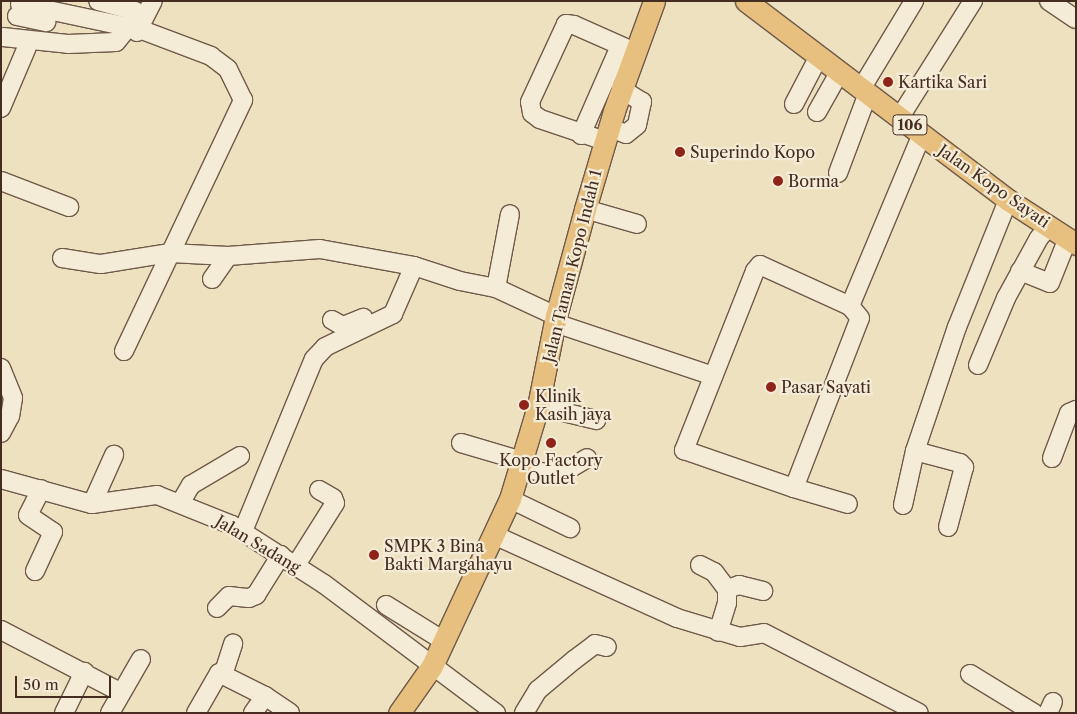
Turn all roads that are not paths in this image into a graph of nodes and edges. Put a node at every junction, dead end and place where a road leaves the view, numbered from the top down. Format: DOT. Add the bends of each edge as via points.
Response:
graph roads {
  1 [pos="46,1"];
  2 [pos="98,1"];
  3 [pos="153,1"];
  4 [pos="914,1"];
  5 [pos="973,1"];
  6 [pos="1049,1"];
  7 [pos="654,3"];
  8 [pos="756,4"];
  9 [pos="1076,19"];
  10 [pos="11,24"];
  11 [pos="127,31"];
  12 [pos="27,47"];
  13 [pos="628,49"];
  14 [pos="818,58"];
  15 [pos="839,73"];
  16 [pos="865,91"];
  17 [pos="794,104"];
  18 [pos="1,108"];
  19 [pos="817,112"];
  20 [pos="900,117"];
  21 [pos="607,134"];
  22 [pos="922,134"];
  23 [pos="581,135"];
  24 [pos="838,173"];
  25 [pos="1,181"];
  26 [pos="1008,200"];
  27 [pos="69,206"];
  28 [pos="585,208"];
  29 [pos="510,214"];
  30 [pos="637,224"];
  31 [pos="1049,226"];
  32 [pos="1072,241"];
  33 [pos="170,253"];
  34 [pos="228,256"];
  35 [pos="62,258"];
  36 [pos="409,265"];
  37 [pos="1020,271"];
  38 [pos="212,279"];
  39 [pos="496,288"];
  40 [pos="850,306"];
  41 [pos="332,320"];
  42 [pos="555,320"];
  43 [pos="124,351"];
  44 [pos="978,365"];
  45 [pos="1,368"];
  46 [pos="713,376"];
  47 [pos="538,406"];
  48 [pos="1076,410"];
  49 [pos="6,414"];
  50 [pos="596,420"];
  51 [pos="1,433"];
  52 [pos="461,443"];
  53 [pos="915,451"];
  54 [pos="114,455"];
  55 [pos="240,456"];
  56 [pos="587,458"];
  57 [pos="1052,458"];
  58 [pos="521,464"];
  59 [pos="1,479"];
  60 [pos="794,488"];
  61 [pos="41,490"];
  62 [pos="319,490"];
  63 [pos="510,499"];
  64 [pos="180,502"];
  65 [pos="92,504"];
  66 [pos="848,504"];
  67 [pos="903,505"];
  68 [pos="948,527"];
  69 [pos="570,528"];
  70 [pos="244,531"];
  71 [pos="494,535"];
  72 [pos="281,555"];
  73 [pos="296,565"];
  74 [pos="700,565"];
  75 [pos="35,570"];
  76 [pos="727,589"];
  77 [pos="762,591"];
  78 [pos="386,605"];
  79 [pos="217,608"];
  80 [pos="1,630"];
  81 [pos="718,632"];
  82 [pos="444,641"];
  83 [pos="233,644"];
  84 [pos="607,647"];
  85 [pos="141,659"];
  86 [pos="432,666"];
  87 [pos="84,672"];
  88 [pos="970,674"];
  89 [pos="223,675"];
  90 [pos="120,692"];
  91 [pos="265,696"];
  92 [pos="64,713"];
  93 [pos="110,713"];
  94 [pos="196,713"];
  95 [pos="253,713"];
  96 [pos="290,713"];
  97 [pos="399,713"];
  98 [pos="496,713"];
  99 [pos="524,713"];
  100 [pos="919,713"];
  101 [pos="1034,713"];
  1 -- 11 [label="street"];
  2 -- 11 [label="street" via="133,10"];
  3 -- 11 [label="street"];
  4 -- 16 [label="street"];
  5 -- 20 [label="street"];
  6 -- 9 [label="street"];
  7 -- 13 [label="main road, Jalan Taman Kopo Indah 1"];
  8 -- 14 [label="main road, Jalan Kopo Sayati / 106"];
  10 -- 11 [label="street"];
  10 -- 11 [label="street" via="68,44"];
  10 -- 12 [label="street"];
  11 -- 12 [label="street" via="126,45 105,51"];
  11 -- 33 [label="street" via="211,56 228,69 243,100"];
  12 -- 18 [label="street"];
  13 -- 21 [label="main road, Jalan Taman Kopo Indah 1" via="621,89"];
  13 -- 23 [label="street"];
  13 -- 23 [label="street" via="566,24 530,102 532,113 540,119"];
  14 -- 15 [label="main road, Jalan Kopo Sayati / 106"];
  14 -- 17 [label="street"];
  15 -- 16 [label="main road, Jalan Kopo Sayati / 106"];
  15 -- 19 [label="street"];
  16 -- 20 [label="main road, Jalan Kopo Sayati / 106"];
  16 -- 24 [label="street"];
  20 -- 22 [label="main road, Jalan Kopo Sayati / 106"];
  21 -- 23 [label="street"];
  21 -- 28 [label="main road, Jalan Taman Kopo Indah 1"];
  22 -- 26 [label="main road, Jalan Kopo Sayati / 106"];
  22 -- 40 [label="street"];
  25 -- 27 [label="street"];
  26 -- 31 [label="main road, Jalan Kopo Sayati / 106"];
  26 -- 53 [label="street" via="958,327"];
  28 -- 30 [label="street"];
  28 -- 42 [label="main road, Jalan Taman Kopo Indah 1"];
  29 -- 39 [label="street"];
  31 -- 32 [label="main road, Jalan Kopo Sayati / 106"];
  31 -- 37 [label="street"];
  32 -- 37 [label="street" via="1050,282"];
  33 -- 34 [label="street"];
  33 -- 35 [label="street" via="101,264"];
  33 -- 43 [label="street"];
  34 -- 36 [label="street" via="320,249"];
  34 -- 38 [label="street"];
  36 -- 39 [label="street"];
  36 -- 41 [label="street" via="379,310 343,326"];
  36 -- 70 [label="street" via="392,314 325,347 314,359"];
  37 -- 44 [label="street" via="996,316"];
  39 -- 42 [label="street"];
  40 -- 46 [label="street" via="760,265 754,271"];
  40 -- 60 [label="street" via="860,322"];
  42 -- 46 [label="street"];
  42 -- 47 [label="main road, Jalan Taman Kopo Indah 1"];
  45 -- 49 [label="street" via="13,398"];
  46 -- 60 [label="street" via="684,450"];
  47 -- 50 [label="street"];
  47 -- 58 [label="main road, Jalan Taman Kopo Indah 1"];
  48 -- 57 [label="street" via="1069,413"];
  49 -- 51 [label="street"];
  52 -- 58 [label="street"];
  53 -- 67 [label="street"];
  53 -- 68 [label="street" via="960,463 964,467"];
  54 -- 65 [label="street"];
  55 -- 64 [label="street" via="191,485"];
  56 -- 58 [label="street" via="569,469 549,474"];
  58 -- 63 [label="main road, Jalan Taman Kopo Indah 1"];
  59 -- 61 [label="street, Jalan Sadang"];
  60 -- 66 [label="street"];
  61 -- 65 [label="street, Jalan Sadang"];
  61 -- 75 [label="street" via="28,515 52,532"];
  62 -- 73 [label="street" via="333,498 334,503"];
  63 -- 69 [label="street"];
  63 -- 71 [label="main road, Jalan Taman Kopo Indah 1"];
  64 -- 65 [label="street, Jalan Sadang" via="150,495"];
  64 -- 70 [label="street, Jalan Sadang"];
  70 -- 72 [label="street, Jalan Sadang"];
  71 -- 81 [label="street" via="677,618"];
  71 -- 82 [label="main road, Jalan Taman Kopo Indah 1"];
  72 -- 73 [label="street, Jalan Sadang"];
  72 -- 79 [label="street" via="256,595 230,596"];
  73 -- 86 [label="street, Jalan Sadang"];
  74 -- 76 [label="street" via="714,572"];
  76 -- 77 [label="street" via="739,585"];
  76 -- 81 [label="street" via="727,603"];
  78 -- 82 [label="street"];
  80 -- 87 [label="street"];
  81 -- 100 [label="street" via="740,637 764,632"];
  82 -- 86 [label="main road, Jalan Taman Kopo Indah 1"];
  83 -- 89 [label="street"];
  84 -- 99 [label="street" via="595,644 574,660 538,690"];
  85 -- 90 [label="street"];
  86 -- 97 [label="main road, Jalan Taman Kopo Indah 1"];
  86 -- 98 [label="street, Jalan Sadang"];
  87 -- 90 [label="street"];
  87 -- 92 [label="street"];
  88 -- 101 [label="street"];
  89 -- 91 [label="street"];
  89 -- 94 [label="street" via="216,675"];
  90 -- 93 [label="street"];
  91 -- 95 [label="street"];
  91 -- 96 [label="street"];
}
